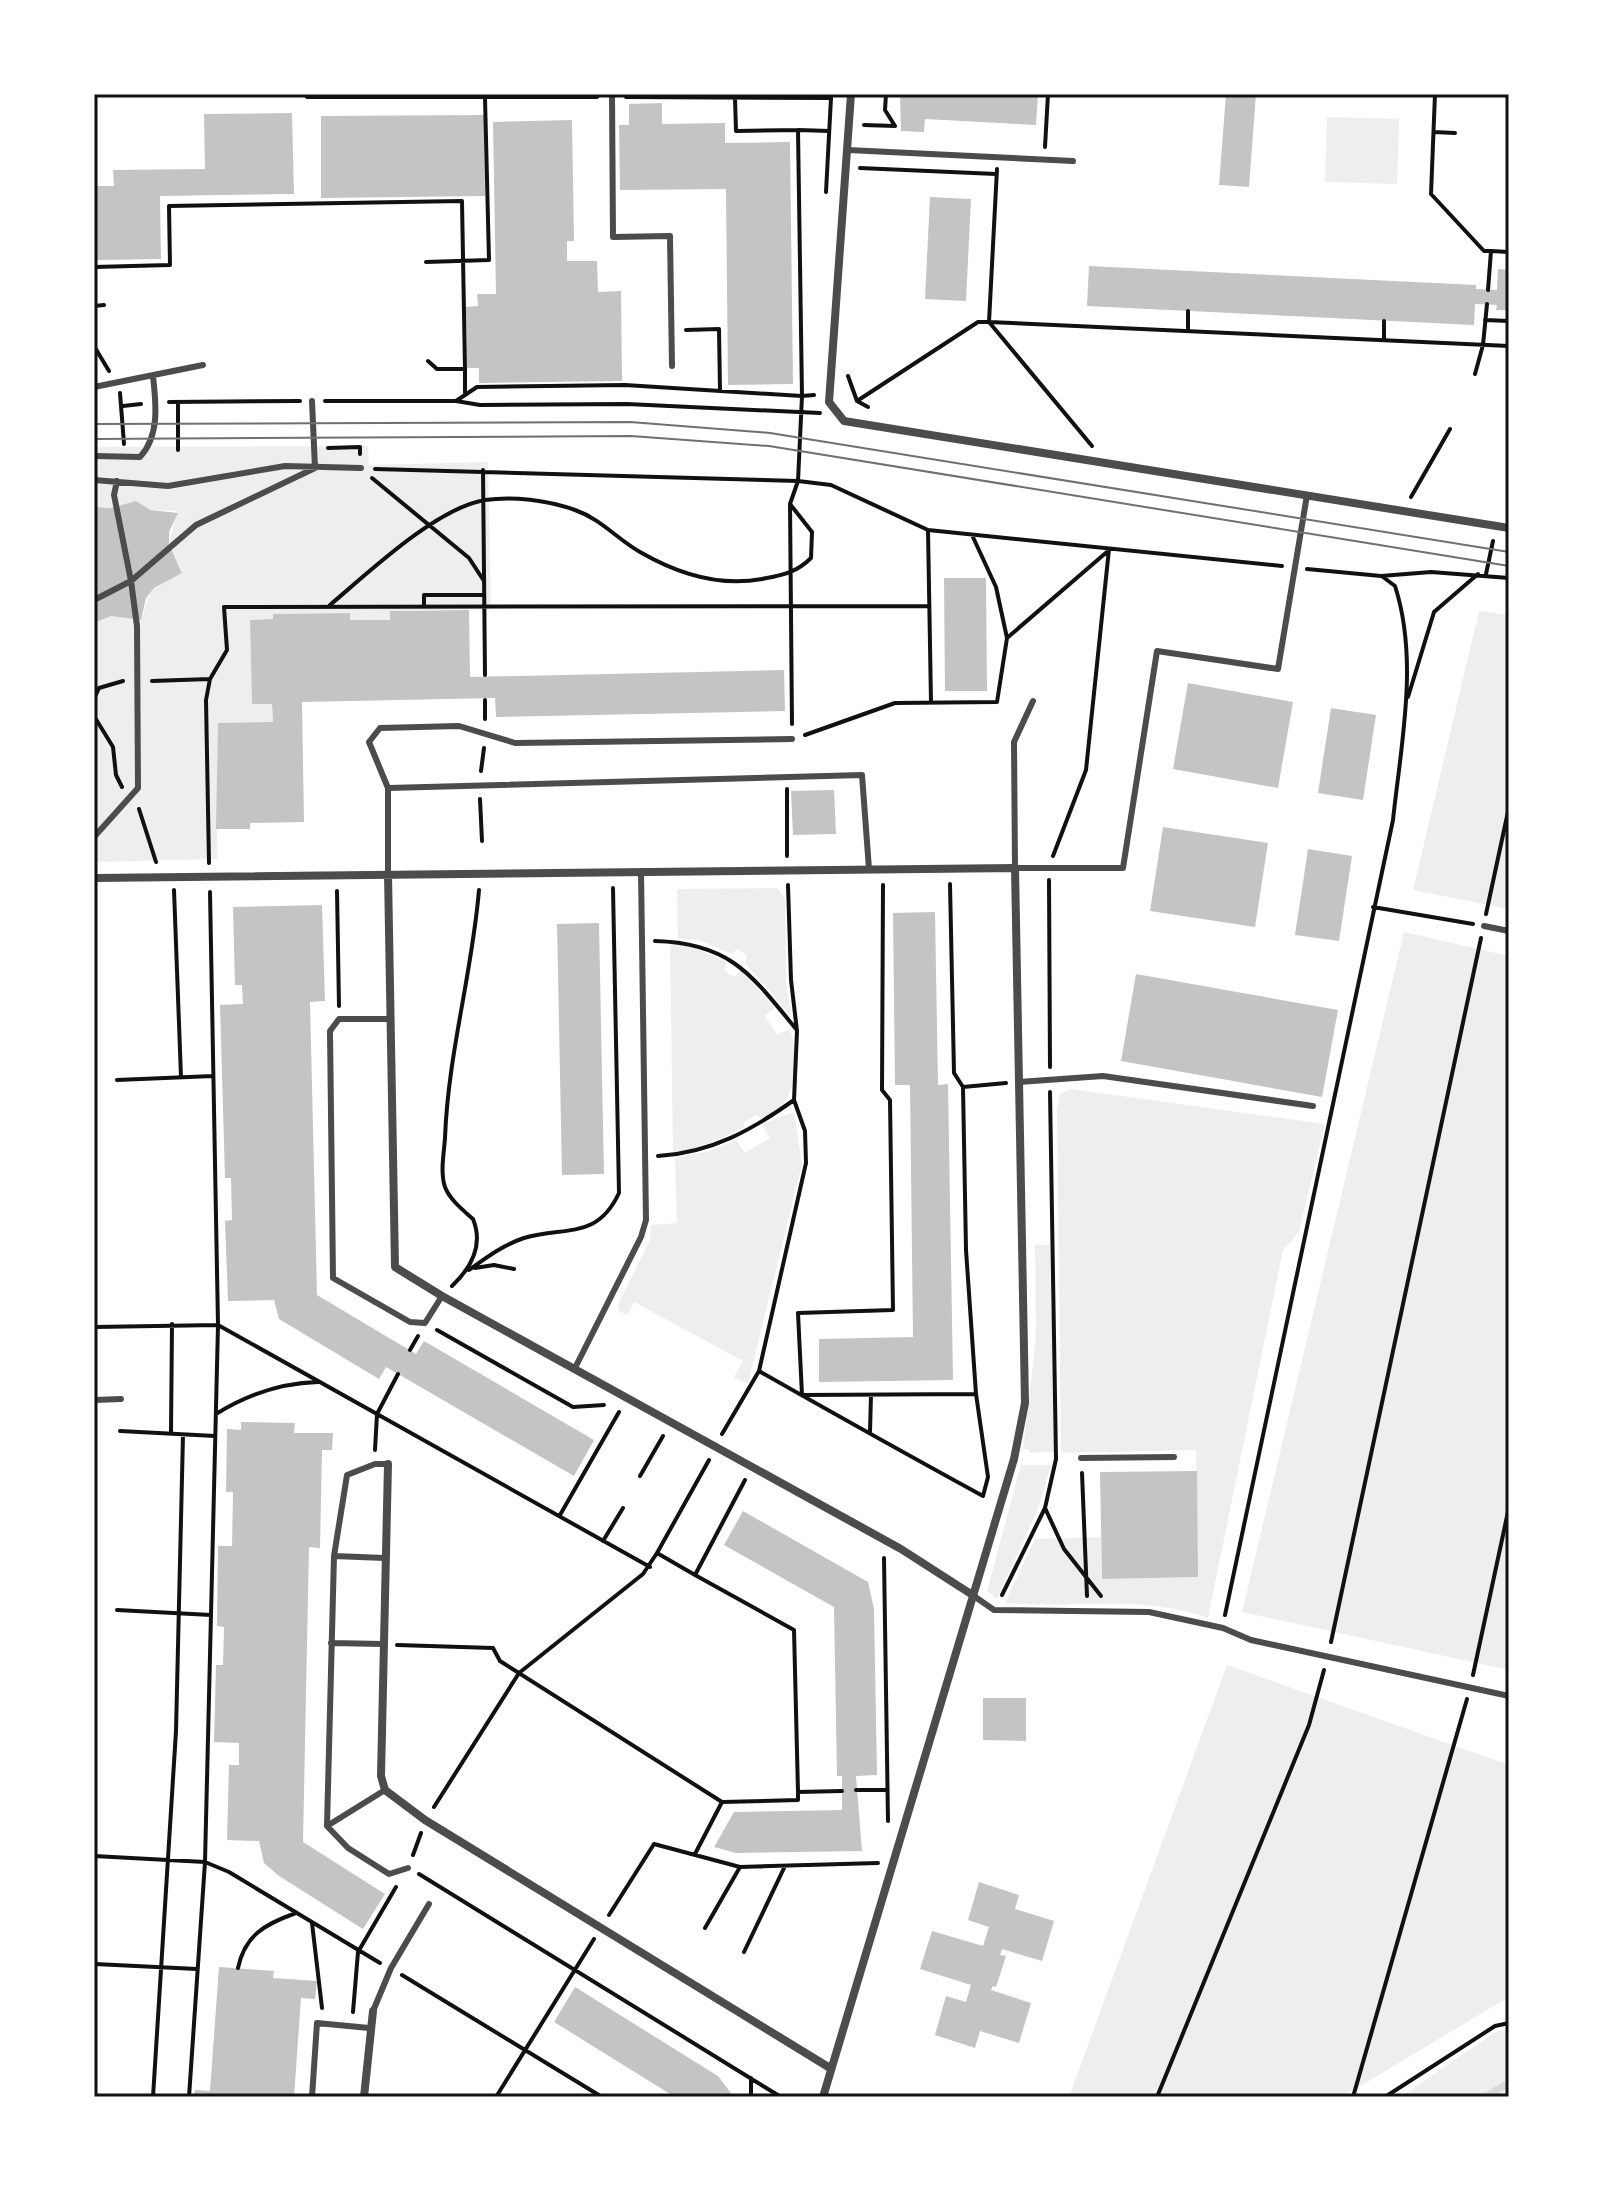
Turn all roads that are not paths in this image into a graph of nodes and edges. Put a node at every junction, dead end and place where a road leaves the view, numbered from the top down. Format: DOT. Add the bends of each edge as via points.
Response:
graph roads {
  1 [pos="851,94"];
  2 [pos="612,96"];
  3 [pos="848,150"];
  4 [pos="1073,161"];
  5 [pos="203,365"];
  6 [pos="672,366"];
  7 [pos="153,376"];
  8 [pos="94,387"];
  9 [pos="312,401"];
  10 [pos="94,456"];
  11 [pos="315,468"];
  12 [pos="361,468"];
  13 [pos="94,480"];
  14 [pos="117,481"];
  15 [pos="1307,495"];
  16 [pos="1509,528"];
  17 [pos="131,581"];
  18 [pos="94,600"];
  19 [pos="1033,701"];
  20 [pos="792,739"];
  21 [pos="388,788"];
  22 [pos="94,837"];
  23 [pos="1015,868"];
  24 [pos="869,869"];
  25 [pos="641,872"];
  26 [pos="388,874"];
  27 [pos="94,878"];
  28 [pos="1484,926"];
  29 [pos="1509,931"];
  30 [pos="390,1019"];
  31 [pos="1019,1082"];
  32 [pos="1313,1106"];
  33 [pos="442,1296"];
  34 [pos="575,1368"];
  35 [pos="121,1399"];
  36 [pos="94,1400"];
  37 [pos="1174,1457"];
  38 [pos="1081,1458"];
  39 [pos="388,1464"];
  40 [pos="334,1556"];
  41 [pos="385,1558"];
  42 [pos="971,1594"];
  43 [pos="331,1643"];
  44 [pos="383,1644"];
  45 [pos="1509,1696"];
  46 [pos="385,1790"];
  47 [pos="327,1826"];
  48 [pos="408,1868"];
  49 [pos="429,1904"];
  50 [pos="373,2011"];
  51 [pos="369,2028"];
  52 [pos="830,2068"];
  53 [pos="312,2097"];
  54 [pos="364,2097"];
  55 [pos="823,2097"];
  1 -- 3 [label="street"];
  2 -- 6 [label="lane" via="613,237 670,236"];
  3 -- 4 [label="lane"];
  3 -- 15 [label="street" via="829,402 844,421"];
  5 -- 7 [label="lane"];
  7 -- 8 [label="lane"];
  7 -- 10 [label="lane" via="153,438 140,457"];
  9 -- 11 [label="lane"];
  11 -- 12 [label="lane"];
  11 -- 14 [label="lane" via="285,466 168,486"];
  11 -- 17 [label="lane" via="196,525"];
  13 -- 14 [label="lane"];
  14 -- 17 [label="lane" via="114,495"];
  15 -- 16 [label="street"];
  15 -- 23 [label="lane" via="1278,669 1157,651 1123,868"];
  17 -- 18 [label="lane"];
  17 -- 22 [label="lane" via="137,626 138,788"];
  19 -- 23 [label="lane" via="1014,742"];
  20 -- 21 [label="lane" via="515,743 459,726 380,728 369,742"];
  21 -- 24 [label="lane" via="862,775"];
  21 -- 26 [label="lane"];
  23 -- 24 [label="street"];
  23 -- 31 [label="street"];
  24 -- 25 [label="street"];
  25 -- 26 [label="street"];
  25 -- 34 [label="lane" via="646,1220"];
  26 -- 27 [label="street"];
  26 -- 30 [label="street"];
  28 -- 29 [label="lane"];
  30 -- 33 [label="street" via="395,1267"];
  30 -- 33 [label="lane" via="339,1019 330,1031 333,1278 410,1322 425,1323"];
  31 -- 32 [label="lane" via="1103,1076"];
  31 -- 42 [label="street" via="1025,1403 1014,1459"];
  33 -- 34 [label="street"];
  34 -- 42 [label="street" via="901,1549"];
  35 -- 36 [label="lane"];
  37 -- 38 [label="lane"];
  39 -- 40 [label="lane" via="347,1475"];
  39 -- 41 [label="street"];
  40 -- 41 [label="lane"];
  40 -- 43 [label="lane"];
  41 -- 44 [label="street"];
  42 -- 45 [label="lane" via="994,1610 1149,1612 1223,1628 1251,1640"];
  42 -- 52 [label="street"];
  43 -- 44 [label="lane"];
  43 -- 47 [label="lane"];
  44 -- 46 [label="street"];
  46 -- 47 [label="lane"];
  46 -- 52 [label="street" via="425,1820"];
  47 -- 48 [label="lane" via="348,1848 389,1874"];
  49 -- 50 [label="lane"];
  50 -- 51 [label="street"];
  51 -- 53 [label="lane" via="317,2023"];
  51 -- 54 [label="street"];
  52 -- 55 [label="street"];
}
